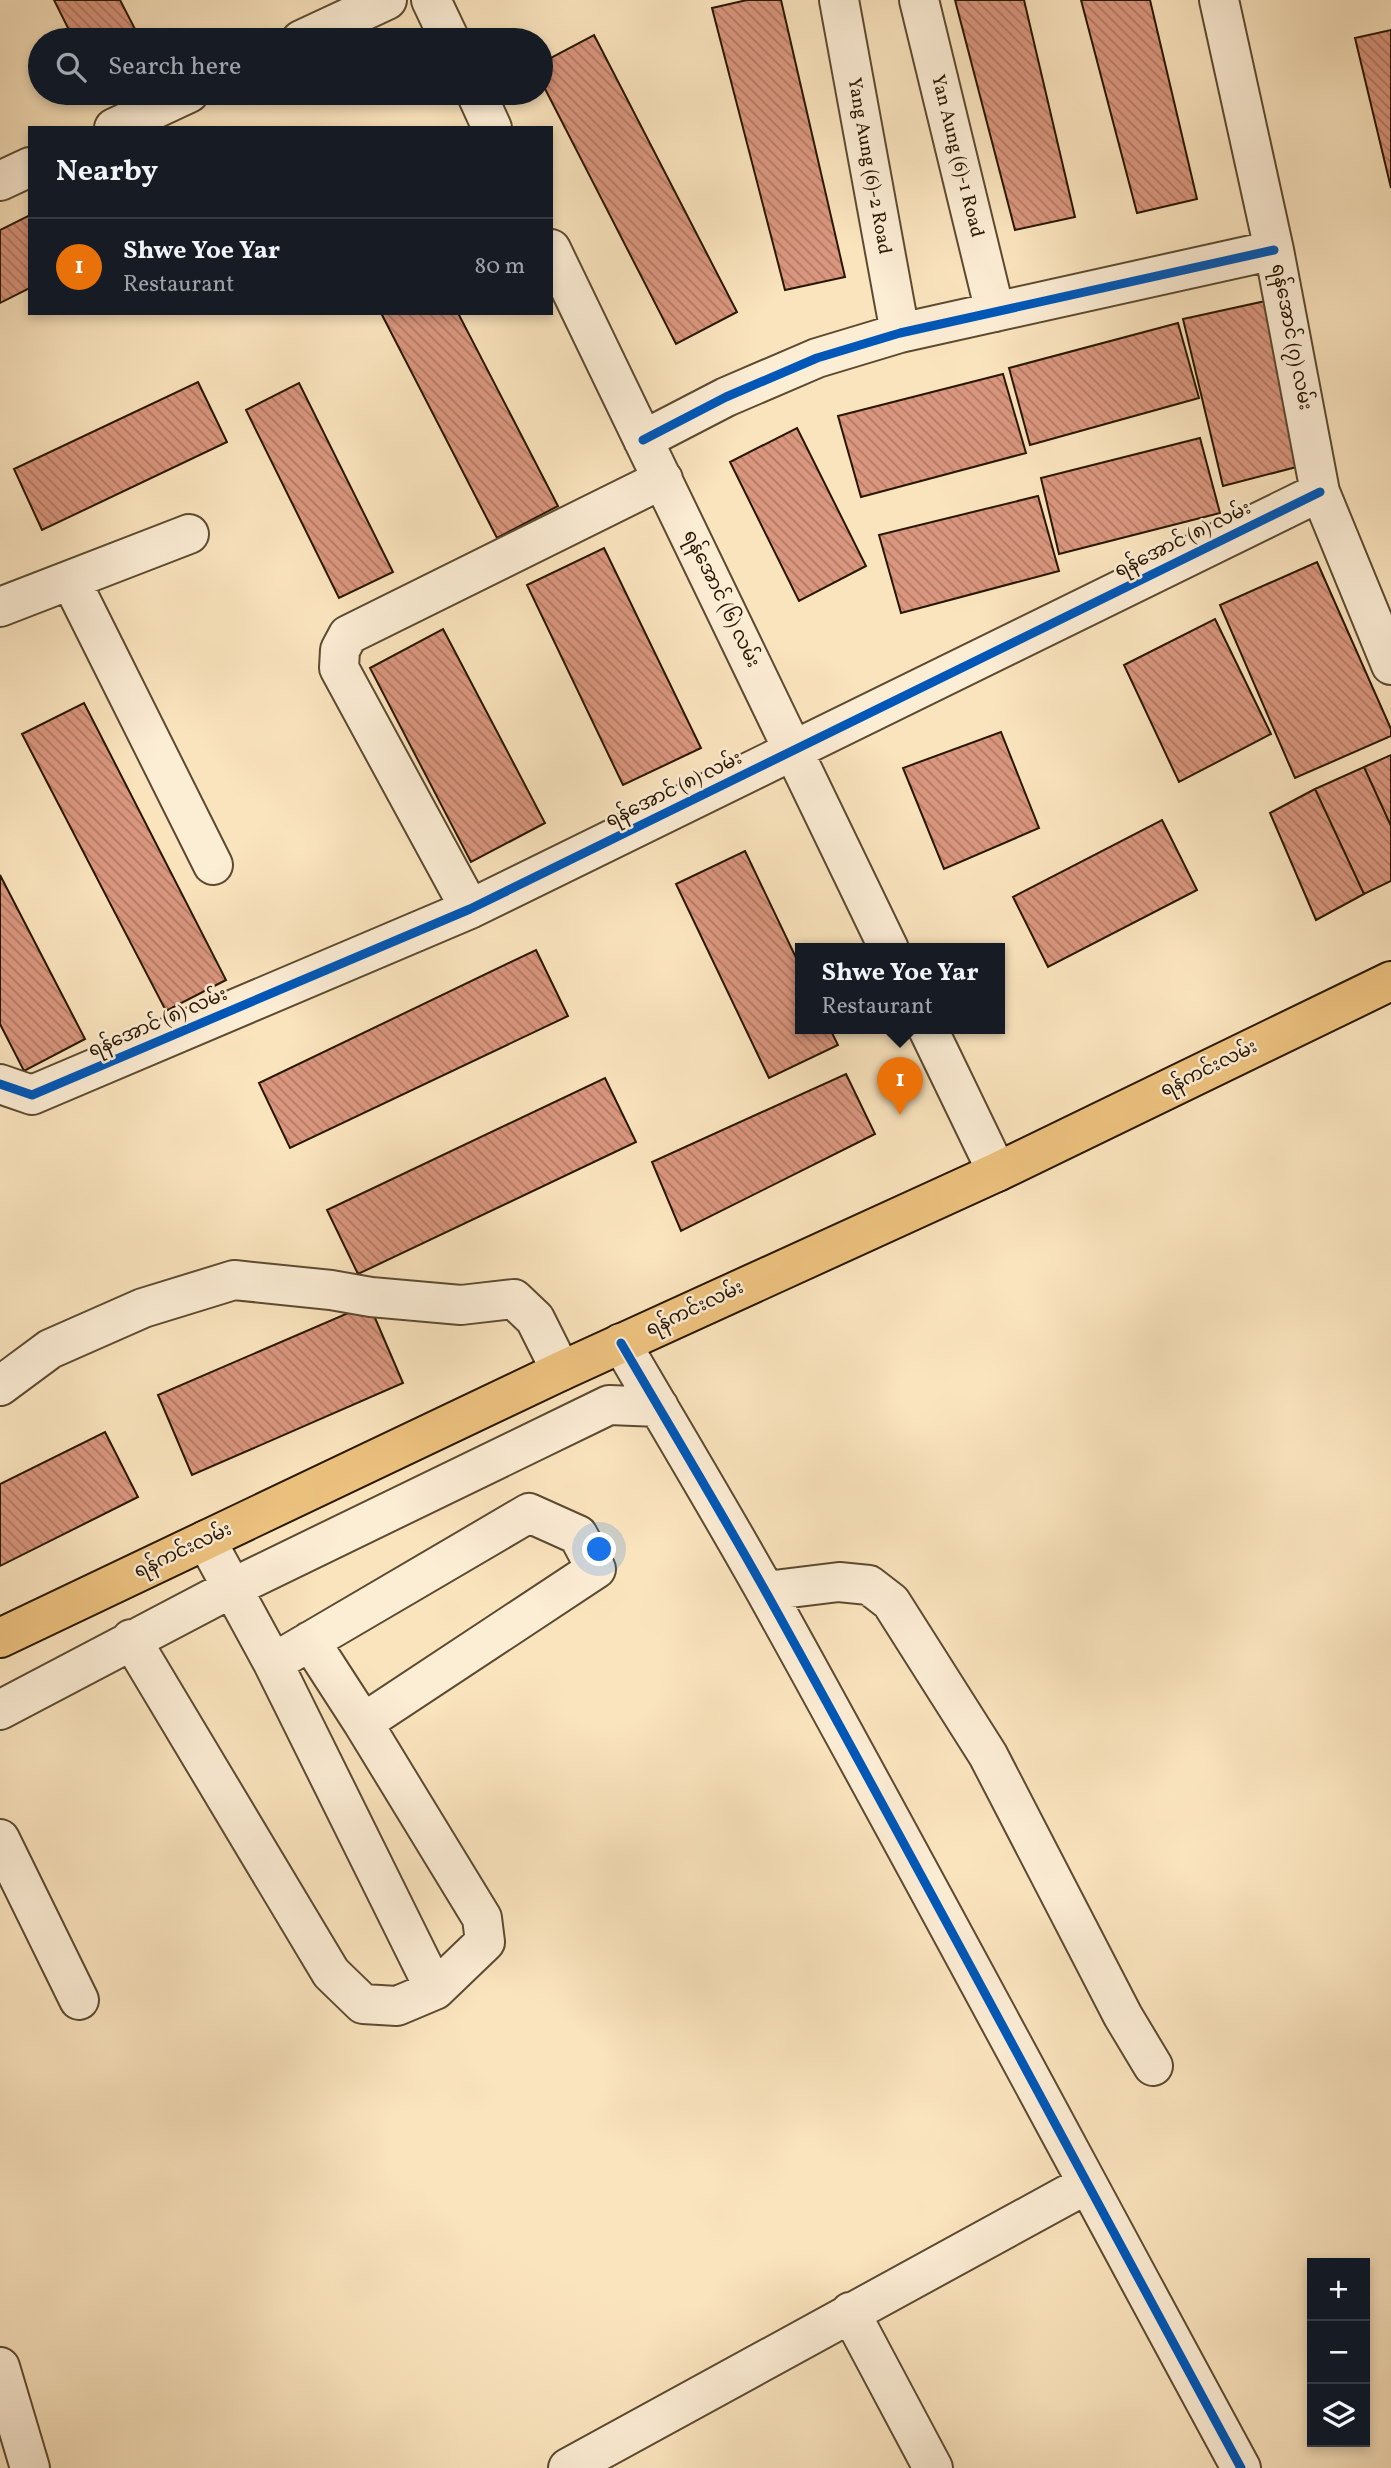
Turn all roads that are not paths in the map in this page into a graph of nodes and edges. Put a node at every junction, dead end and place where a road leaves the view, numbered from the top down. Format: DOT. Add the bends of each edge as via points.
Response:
graph roads {
  1 [pos="387,0"];
  2 [pos="431,0"];
  3 [pos="839,0"];
  4 [pos="919,0"];
  5 [pos="1219,0"];
  6 [pos="327,28"];
  7 [pos="444,28"];
  8 [pos="163,105"];
  9 [pos="481,105"];
  10 [pos="118,126"];
  11 [pos="491,126"];
  12 [pos="28,168"];
  13 [pos="0,181"];
  14 [pos="1274,250"];
  15 [pos="553,253"];
  16 [pos="995,312"];
  17 [pos="900,333"];
  18 [pos="643,440"];
  19 [pos="663,479"];
  20 [pos="1320,492"];
  21 [pos="189,534"];
  22 [pos="71,581"];
  23 [pos="0,607"];
  24 [pos="1391,666"];
  25 [pos="794,751"];
  26 [pos="213,866"];
  27 [pos="470,909"];
  28 [pos="887,943"];
  29 [pos="1391,981"];
  30 [pos="930,1034"];
  31 [pos="16,1089"];
  32 [pos="997,1172"];
  33 [pos="621,1343"];
  34 [pos="562,1371"];
  35 [pos="0,1386"];
  36 [pos="659,1407"];
  37 [pos="206,1540"];
  38 [pos="232,1588"];
  39 [pos="766,1591"];
  40 [pos="0,1638"];
  41 [pos="131,1639"];
  42 [pos="310,1641"];
  43 [pos="273,1664"];
  44 [pos="0,1710"];
  45 [pos="363,1723"];
  46 [pos="0,1839"];
  47 [pos="435,1990"];
  48 [pos="79,2000"];
  49 [pos="1153,2066"];
  50 [pos="1087,2183"];
  51 [pos="850,2312"];
  52 [pos="0,2367"];
  53 [pos="30,2468"];
  54 [pos="568,2468"];
  55 [pos="933,2468"];
  56 [pos="1241,2468"];
  1 -- 6 [label="street"];
  2 -- 7 [label="street"];
  3 -- 17 [label="street, Yang Aung (6)-2 Road"];
  4 -- 16 [label="street, Yan Aung (6)-1 Road"];
  5 -- 14 [label="street, ရန်အောင် (၇) လမ်း"];
  8 -- 10 [label="street"];
  9 -- 11 [label="street"];
  12 -- 13 [label="street"];
  14 -- 16 [label="street"];
  14 -- 20 [label="street, ရန်အောင် (၇) လမ်း"];
  15 -- 18 [label="street, ရန်အောင် (၆) လမ်း"];
  16 -- 17 [label="street"];
  17 -- 18 [label="street" via="817,358 726,397"];
  18 -- 19 [label="street, ရန်အောင် (၆) လမ်း"];
  19 -- 25 [label="street, ရန်အောင် (၆) လမ်း"];
  19 -- 27 [label="street" via="348,635 340,650 339,668"];
  20 -- 24 [label="street, ရန်အောင် (၇) လမ်း"];
  20 -- 25 [label="street, ရန်အောင် (၈) လမ်း"];
  21 -- 22 [label="street"];
  22 -- 23 [label="street"];
  22 -- 26 [label="street"];
  25 -- 27 [label="street, ရန်အောင် (၈) လမ်း"];
  25 -- 28 [label="street, ရန်အောင် (၆) လမ်း"];
  27 -- 31 [label="street, ရန်အောင် (၈) လမ်း"];
  29 -- 32 [label="main road, ရန်ကင်းလမ်း"];
  30 -- 32 [label="street"];
  32 -- 33 [label="main road, ရန်ကင်းလမ်း"];
  33 -- 34 [label="main road, ရန်ကင်းလမ်း"];
  33 -- 36 [label="street"];
  34 -- 35 [label="street" via="535,1319 514,1299 461,1306 234,1280 143,1308 50,1349"];
  34 -- 37 [label="main road, ရန်ကင်းလမ်း"];
  36 -- 38 [label="street" via="609,1405"];
  36 -- 39 [label="street"];
  37 -- 38 [label="street"];
  37 -- 40 [label="main road, ရန်ကင်းလမ်း"];
  38 -- 41 [label="street"];
  38 -- 43 [label="street"];
  39 -- 49 [label="street" via="839,1582 869,1585 891,1602 988,1755"];
  39 -- 50 [label="street"];
  41 -- 44 [label="street"];
  41 -- 47 [label="street" via="331,1973 363,2004 397,2006"];
  42 -- 43 [label="street"];
  42 -- 45 [label="street"];
  42 -- 45 [label="street" via="529,1513 578,1535 596,1569"];
  43 -- 47 [label="street"];
  45 -- 47 [label="street" via="482,1918 485,1942"];
  46 -- 48 [label="street"];
  50 -- 51 [label="street"];
  50 -- 56 [label="street"];
  51 -- 54 [label="street"];
  51 -- 55 [label="street"];
  52 -- 53 [label="street"];
}
